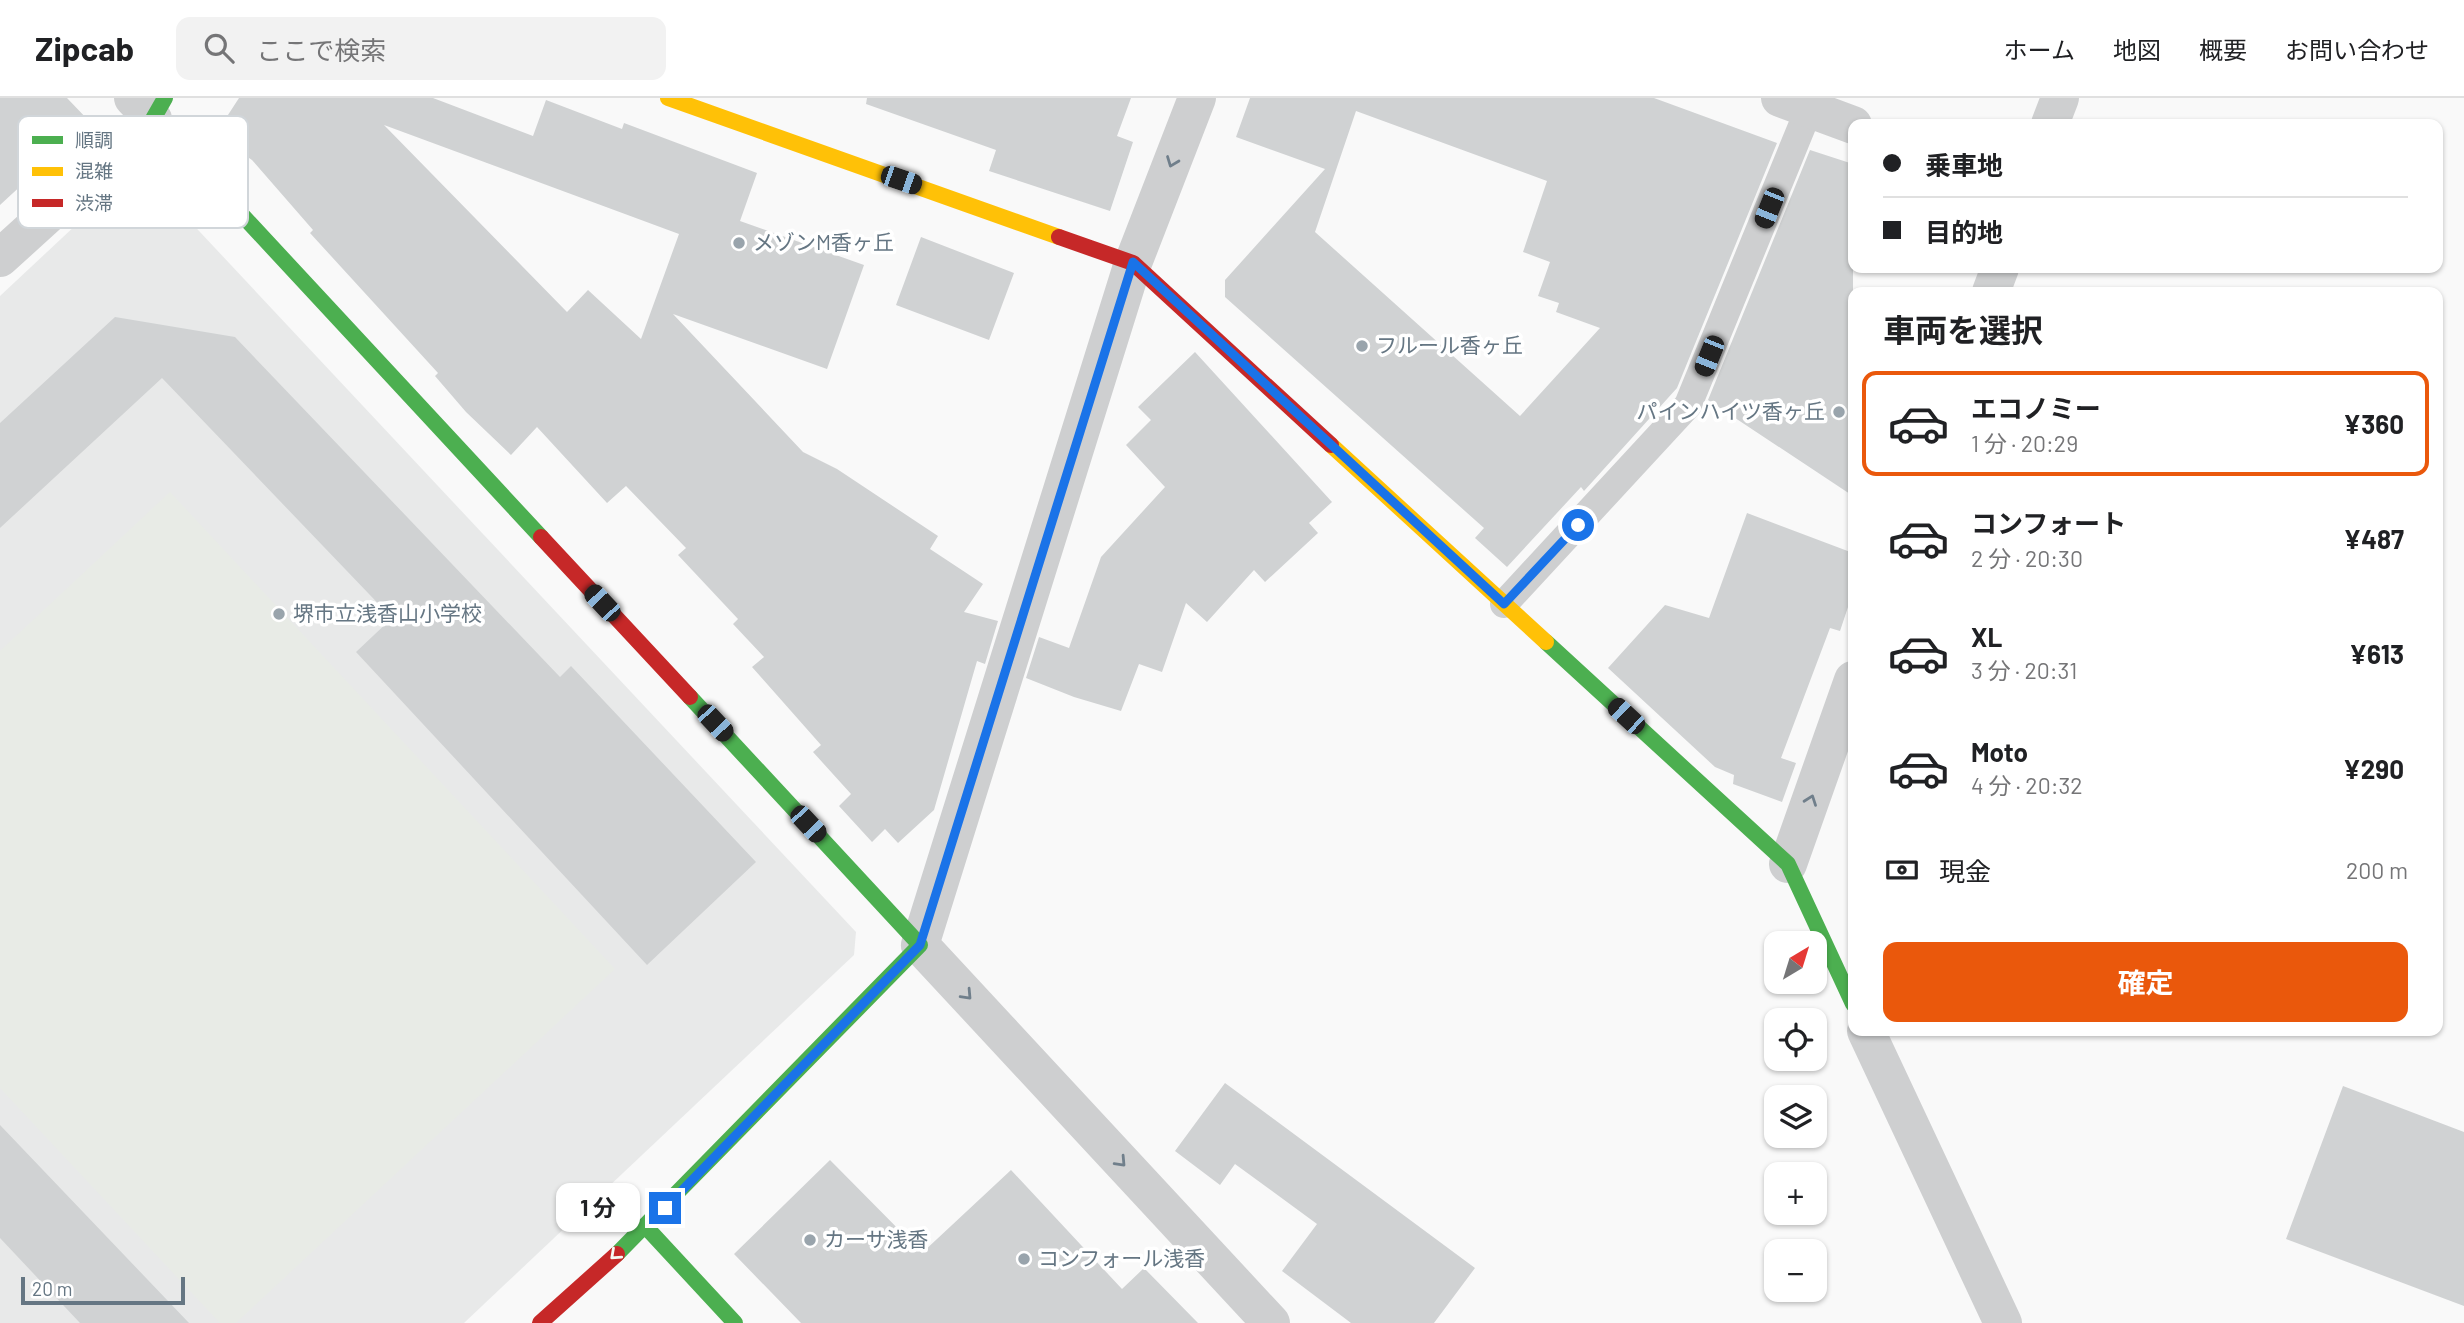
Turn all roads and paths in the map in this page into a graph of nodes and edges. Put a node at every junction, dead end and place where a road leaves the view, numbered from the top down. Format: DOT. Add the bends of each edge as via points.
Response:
graph roads {
  1 [pos="668,98"];
  2 [pos="1197,98"];
  3 [pos="2060,98"];
  4 [pos="1795,104"];
  5 [pos="2052,119"];
  6 [pos="1848,123"];
  7 [pos="248,212"];
  8 [pos="29,228"];
  9 [pos="0,258"];
  10 [pos="1133,262"];
  11 [pos="1504,604"];
  12 [pos="1848,694"];
  13 [pos="1788,864"];
  14 [pos="920,945"];
  15 [pos="1848,993"];
  16 [pos="1868,1036"];
  17 [pos="646,1227"];
  18 [pos="540,1323"];
  19 [pos="735,1323"];
  20 [pos="1271,1323"];
  21 [pos="2003,1323"];
  1 -- 10 [label="street"];
  2 -- 10 [label="street, one-way"];
  3 -- 5 [label="street"];
  4 -- 6 [label="street"];
  4 -- 11 [label="lane" via="1688,405"];
  7 -- 14 [label="street"];
  8 -- 9 [label="street"];
  10 -- 11 [label="street"];
  10 -- 14 [label="street"];
  11 -- 13 [label="street"];
  13 -- 12 [label="street, one-way"];
  13 -- 15 [label="street"];
  14 -- 17 [label="street"];
  14 -- 20 [label="street, one-way"];
  16 -- 21 [label="street"];
  17 -- 18 [label="street, one-way"];
  17 -- 19 [label="street"];
}
